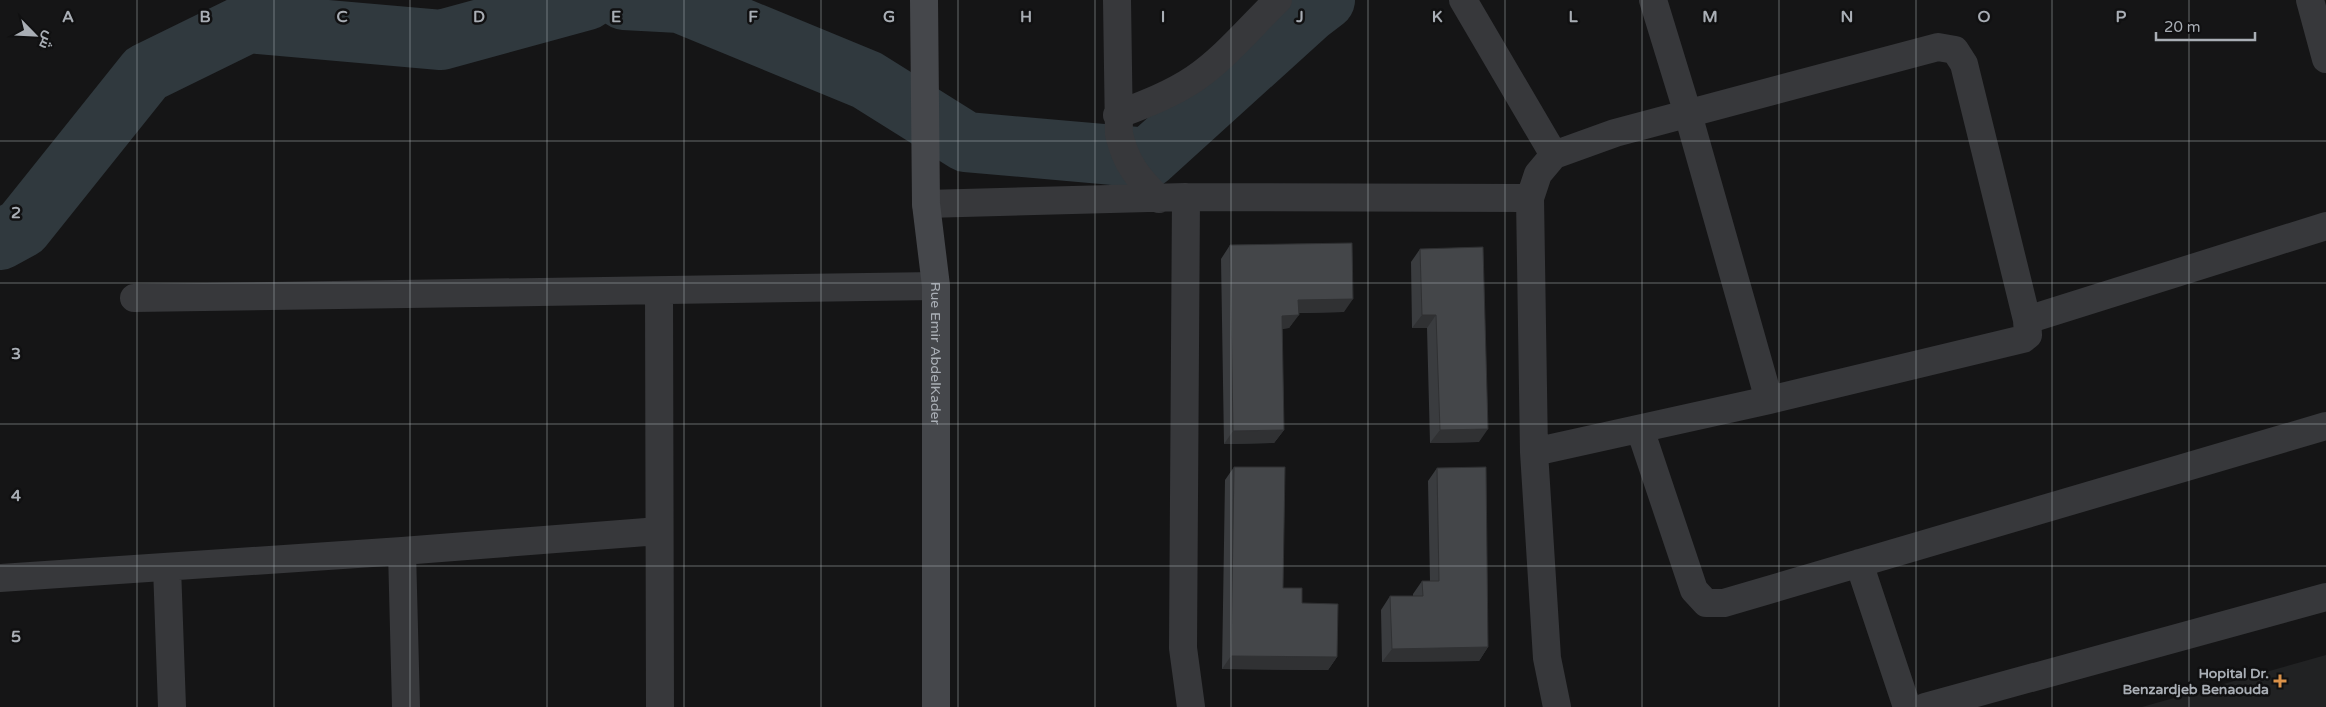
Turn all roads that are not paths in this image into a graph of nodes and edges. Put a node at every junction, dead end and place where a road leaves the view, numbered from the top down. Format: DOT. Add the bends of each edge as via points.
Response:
graph roads {
  1 [pos="924,0"];
  2 [pos="1117,0"];
  3 [pos="1278,0"];
  4 [pos="1463,0"];
  5 [pos="1652,0"];
  6 [pos="2310,0"];
  7 [pos="2324,42"];
  8 [pos="1688,114"];
  9 [pos="1118,125"];
  10 [pos="1554,155"];
  11 [pos="1163,193"];
  12 [pos="1530,198"];
  13 [pos="926,204"];
  14 [pos="2326,226"];
  15 [pos="936,286"];
  16 [pos="659,292"];
  17 [pos="134,298"];
  18 [pos="2027,320"];
  19 [pos="1769,400"];
  20 [pos="2326,426"];
  21 [pos="1640,430"];
  22 [pos="1534,452"];
  23 [pos="660,531"];
  24 [pos="402,551"];
  25 [pos="1859,564"];
  26 [pos="167,567"];
  27 [pos="0,578"];
  28 [pos="2326,598"];
  29 [pos="172,707"];
  30 [pos="406,707"];
  31 [pos="660,707"];
  32 [pos="936,707"];
  33 [pos="1191,707"];
  34 [pos="1557,707"];
  35 [pos="1907,707"];
  36 [pos="1926,707"];
  1 -- 13 [label="main road, Rue Emir AbdelKader"];
  2 -- 9 [label="street"];
  3 -- 9 [label="street" via="1211,66"];
  4 -- 10 [label="street"];
  5 -- 8 [label="street"];
  6 -- 7 [label="street"];
  8 -- 10 [label="street" via="1615,133"];
  8 -- 18 [label="street" via="1938,47 1956,50 1964,64"];
  8 -- 19 [label="street"];
  9 -- 11 [label="street" via="1123,153 1132,170"];
  10 -- 12 [label="street" via="1538,174"];
  11 -- 12 [label="street"];
  11 -- 13 [label="street"];
  11 -- 33 [label="street" via="1183,648"];
  12 -- 22 [label="street"];
  13 -- 15 [label="main road, Rue Emir AbdelKader"];
  14 -- 18 [label="street"];
  15 -- 16 [label="street"];
  15 -- 32 [label="main road, Rue Emir AbdelKader"];
  16 -- 17 [label="street"];
  16 -- 23 [label="street"];
  18 -- 19 [label="street" via="2028,336 2023,339"];
  19 -- 21 [label="street"];
  20 -- 25 [label="street"];
  21 -- 22 [label="street"];
  21 -- 25 [label="street" via="1694,590 1706,603 1724,603"];
  22 -- 34 [label="street" via="1547,658"];
  23 -- 24 [label="street"];
  23 -- 31 [label="street"];
  24 -- 26 [label="street"];
  24 -- 30 [label="street"];
  25 -- 35 [label="street"];
  26 -- 27 [label="street"];
  26 -- 29 [label="street"];
  28 -- 36 [label="street"];
}
